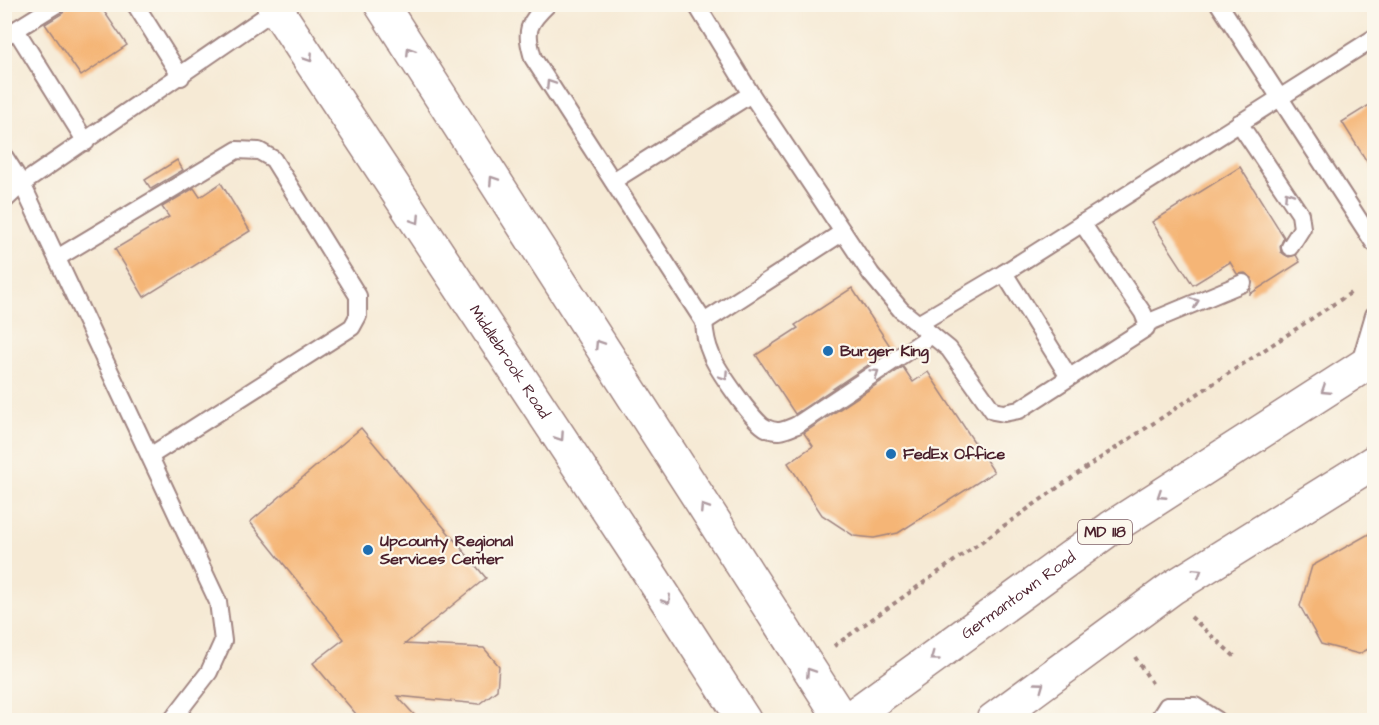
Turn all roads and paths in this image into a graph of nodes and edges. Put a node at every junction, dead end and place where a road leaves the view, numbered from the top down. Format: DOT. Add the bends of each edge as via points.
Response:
graph roads {
  1 [pos="57,4"];
  2 [pos="135,4"];
  3 [pos="381,4"];
  4 [pos="548,4"];
  5 [pos="696,4"];
  6 [pos="1219,4"];
  7 [pos="275,7"];
  8 [pos="10,34"];
  9 [pos="1374,38"];
  10 [pos="181,77"];
  11 [pos="751,94"];
  12 [pos="1280,98"];
  13 [pos="1239,123"];
  14 [pos="86,142"];
  15 [pos="4,156"];
  16 [pos="613,181"];
  17 [pos="22,184"];
  18 [pos="4,201"];
  19 [pos="1082,223"];
  20 [pos="843,232"];
  21 [pos="1374,243"];
  22 [pos="1290,247"];
  23 [pos="57,258"];
  24 [pos="1004,273"];
  25 [pos="1243,283"];
  26 [pos="1352,292"];
  27 [pos="1374,315"];
  28 [pos="704,322"];
  29 [pos="1147,323"];
  30 [pos="918,324"];
  31 [pos="932,335"];
  32 [pos="1367,363"];
  33 [pos="1070,377"];
  34 [pos="150,456"];
  35 [pos="1374,462"];
  36 [pos="1190,616"];
  37 [pos="1133,654"];
  38 [pos="1234,657"];
  39 [pos="806,665"];
  40 [pos="1167,706"];
  41 [pos="172,720"];
  42 [pos="744,720"];
  43 [pos="842,720"];
  44 [pos="847,720"];
  45 [pos="993,720"];
  46 [pos="1158,720"];
  47 [pos="1217,720"];
  1 -- 8 [label="lane"];
  2 -- 10 [label="lane"];
  39 -- 3 [label="main road, one-way"];
  16 -- 4 [label="lane, one-way" via="533,58 528,41 531,23"];
  5 -- 11 [label="lane"];
  6 -- 12 [label="lane"];
  7 -- 10 [label="lane"];
  7 -- 42 [label="main road, Middlebrook Road, one-way"];
  8 -- 14 [label="lane"];
  9 -- 12 [label="lane"];
  10 -- 14 [label="lane"];
  11 -- 16 [label="lane"];
  11 -- 20 [label="lane"];
  12 -- 13 [label="lane"];
  12 -- 21 [label="lane"];
  13 -- 19 [label="lane"];
  22 -- 13 [label="lane, one-way" via="1302,228 1300,214"];
  14 -- 17 [label="lane"];
  15 -- 17 [label="lane"];
  16 -- 28 [label="lane"];
  17 -- 18 [label="lane"];
  17 -- 23 [label="lane"];
  19 -- 24 [label="lane"];
  19 -- 29 [label="lane"];
  20 -- 28 [label="lane"];
  20 -- 30 [label="lane" via="871,274"];
  23 -- 34 [label="lane"];
  23 -- 34 [label="lane" via="237,150 259,151 273,159 358,296 358,316 352,327"];
  24 -- 30 [label="lane"];
  24 -- 33 [label="lane"];
  29 -- 25 [label="lane, one-way"];
  26 -- 39 [label="path" via="1086,466"];
  27 -- 32 [label="lane"];
  28 -- 31 [label="lane, one-way" via="712,357 743,404 764,428 781,432"];
  29 -- 33 [label="lane" via="1146,328"];
  30 -- 31 [label="lane"];
  31 -- 33 [label="lane" via="949,349 993,411 1019,410"];
  32 -- 44 [label="main road, Germantown Road / MD 118, one-way" via="1111,528"];
  34 -- 41 [label="lane" via="218,602 223,641 209,672"];
  45 -- 35 [label="main road, one-way" via="1172,588"];
  36 -- 38 [label="path"];
  37 -- 40 [label="path"];
  43 -- 39 [label="main road, one-way"];
  40 -- 46 [label="lane"];
  40 -- 47 [label="lane" via="1195,706"];
}
